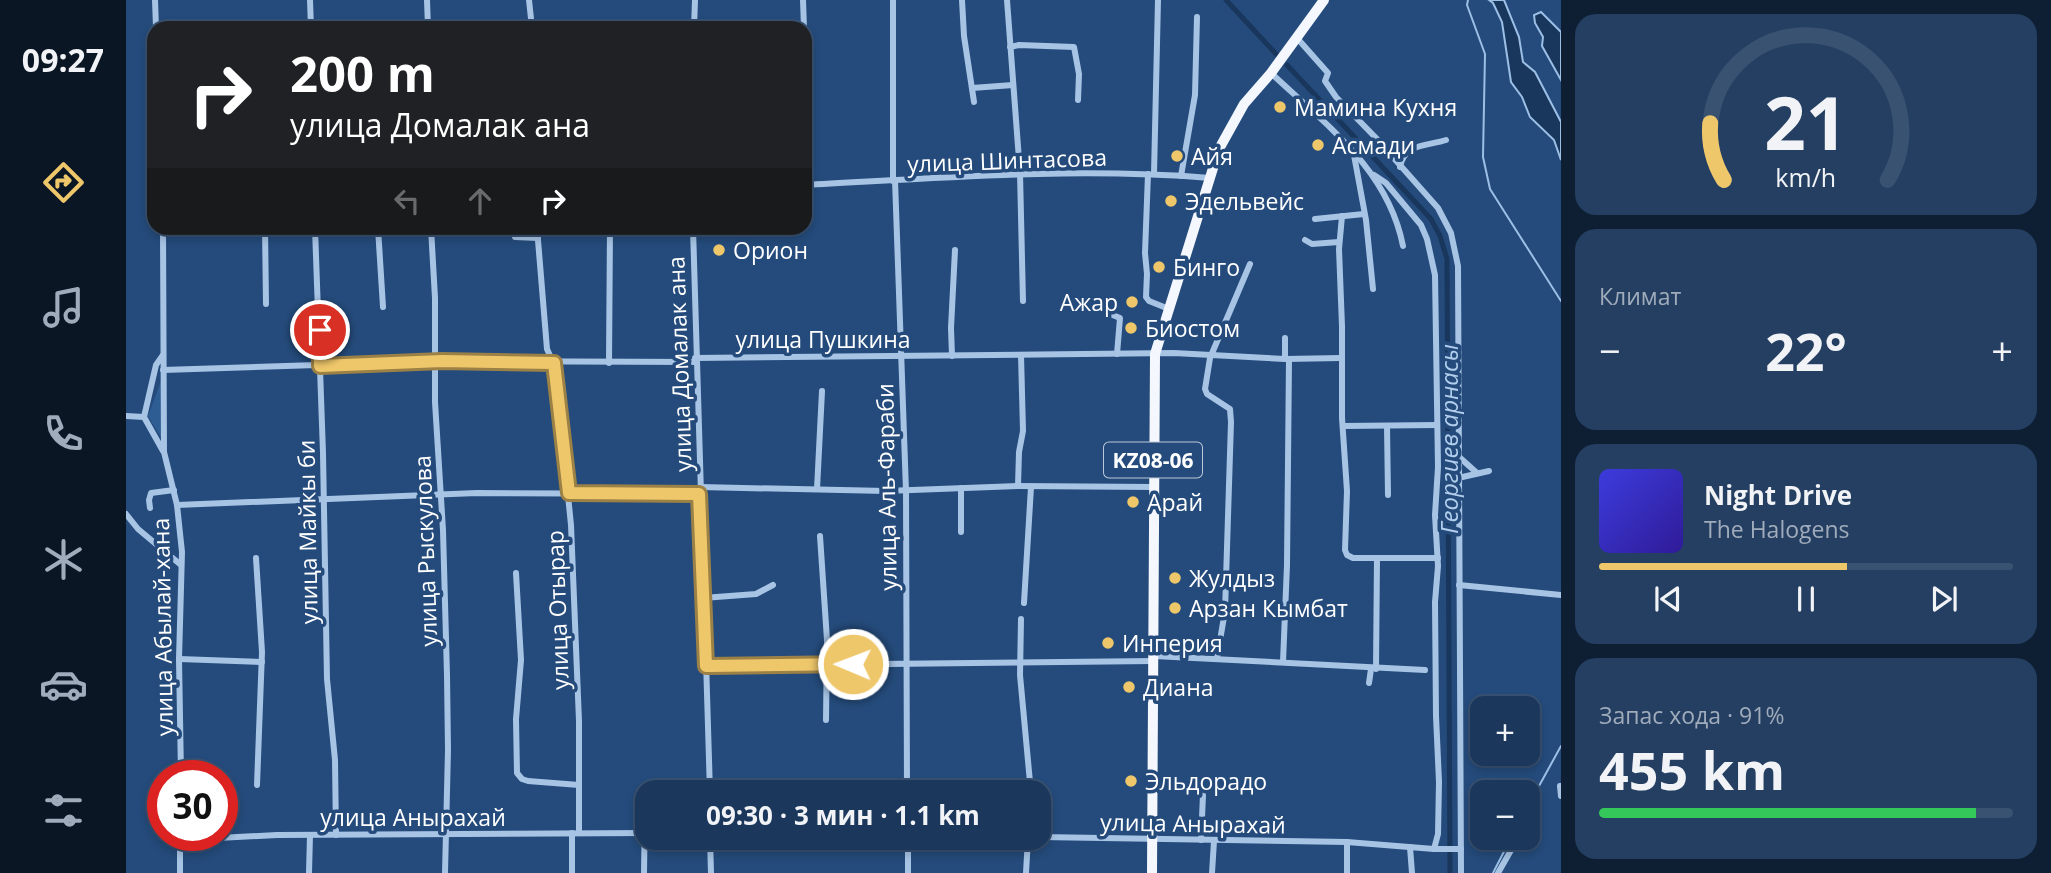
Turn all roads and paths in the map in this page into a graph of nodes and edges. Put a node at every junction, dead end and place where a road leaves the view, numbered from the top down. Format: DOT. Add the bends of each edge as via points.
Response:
graph roads {
  1 [pos="155,0"];
  2 [pos="310,0"];
  3 [pos="427,0"];
  4 [pos="530,0"];
  5 [pos="695,0"];
  6 [pos="803,0"];
  7 [pos="893,0"];
  8 [pos="962,0"];
  9 [pos="1007,0"];
  10 [pos="1158,0"];
  11 [pos="1324,0"];
  12 [pos="1333,0"];
  13 [pos="1197,17"];
  14 [pos="1312,17"];
  15 [pos="156,21"];
  16 [pos="311,21"];
  17 [pos="428,21"];
  18 [pos="532,21"];
  19 [pos="694,21"];
  20 [pos="804,21"];
  21 [pos="1297,38"];
  22 [pos="1010,47"];
  23 [pos="1270,74"];
  24 [pos="1013,85"];
  25 [pos="972,88"];
  26 [pos="1077,100"];
  27 [pos="974,102"];
  28 [pos="1446,140"];
  29 [pos="1354,153"];
  30 [pos="1400,167"];
  31 [pos="1020,173"];
  32 [pos="1151,174"];
  33 [pos="1374,175"];
  34 [pos="1181,176"];
  35 [pos="1210,178"];
  36 [pos="894,181"];
  37 [pos="812,186"];
  38 [pos="1364,214"];
  39 [pos="1342,216"];
  40 [pos="1315,219"];
  41 [pos="163,235"];
  42 [pos="265,235"];
  43 [pos="314,235"];
  44 [pos="378,235"];
  45 [pos="432,235"];
  46 [pos="538,235"];
  47 [pos="610,235"];
  48 [pos="693,235"];
  49 [pos="515,237"];
  50 [pos="538,238"];
  51 [pos="1339,242"];
  52 [pos="1403,246"];
  53 [pos="956,250"];
  54 [pos="1305,250"];
  55 [pos="1250,264"];
  56 [pos="1373,289"];
  57 [pos="1023,300"];
  58 [pos="266,304"];
  59 [pos="383,307"];
  60 [pos="1169,309"];
  61 [pos="1087,310"];
  62 [pos="1285,338"];
  63 [pos="1117,354"];
  64 [pos="1155,354"];
  65 [pos="1212,354"];
  66 [pos="163,355"];
  67 [pos="1021,355"];
  68 [pos="900,356"];
  69 [pos="952,356"];
  70 [pos="1341,358"];
  71 [pos="1287,359"];
  72 [pos="696,360"];
  73 [pos="436,362"];
  74 [pos="554,363"];
  75 [pos="609,363"];
  76 [pos="320,366"];
  77 [pos="163,370"];
  78 [pos="822,391"];
  79 [pos="126,415"];
  80 [pos="144,417"];
  81 [pos="1437,425"];
  82 [pos="1343,426"];
  83 [pos="1387,426"];
  84 [pos="164,452"];
  85 [pos="1458,456"];
  86 [pos="1489,471"];
  87 [pos="1477,473"];
  88 [pos="1458,478"];
  89 [pos="1018,486"];
  90 [pos="1153,486"];
  91 [pos="1031,487"];
  92 [pos="961,488"];
  93 [pos="817,489"];
  94 [pos="174,490"];
  95 [pos="700,491"];
  96 [pos="906,491"];
  97 [pos="569,493"];
  98 [pos="440,495"];
  99 [pos="1388,495"];
  100 [pos="324,498"];
  101 [pos="177,505"];
  102 [pos="150,508"];
  103 [pos="126,514"];
  104 [pos="961,532"];
  105 [pos="820,536"];
  106 [pos="256,558"];
  107 [pos="1377,558"];
  108 [pos="1438,558"];
  109 [pos="181,565"];
  110 [pos="516,573"];
  111 [pos="773,585"];
  112 [pos="1459,585"];
  113 [pos="1561,595"];
  114 [pos="703,598"];
  115 [pos="1024,603"];
  116 [pos="1021,619"];
  117 [pos="1217,658"];
  118 [pos="180,659"];
  119 [pos="1154,659"];
  120 [pos="262,662"];
  121 [pos="1021,662"];
  122 [pos="1283,662"];
  123 [pos="827,664"];
  124 [pos="906,665"];
  125 [pos="706,666"];
  126 [pos="1374,669"];
  127 [pos="1425,670"];
  128 [pos="1370,683"];
  129 [pos="826,720"];
  130 [pos="181,760"];
  131 [pos="710,780"];
  132 [pos="907,780"];
  133 [pos="1030,780"];
  134 [pos="257,785"];
  135 [pos="579,785"];
  136 [pos="1560,786"];
  137 [pos="1203,796"];
  138 [pos="1561,796"];
  139 [pos="576,833"];
  140 [pos="635,833"];
  141 [pos="310,835"];
  142 [pos="337,835"];
  143 [pos="444,835"];
  144 [pos="238,836"];
  145 [pos="1051,837"];
  146 [pos="1152,840"];
  147 [pos="1201,840"];
  148 [pos="1214,841"];
  149 [pos="1347,842"];
  150 [pos="1410,848"];
  151 [pos="1436,849"];
  152 [pos="1461,849"];
  153 [pos="646,850"];
  154 [pos="710,850"];
  155 [pos="908,850"];
  156 [pos="1027,850"];
  157 [pos="1511,850"];
  158 [pos="180,851"];
  159 [pos="180,873"];
  160 [pos="309,873"];
  161 [pos="445,873"];
  162 [pos="572,873"];
  163 [pos="644,873"];
  164 [pos="711,873"];
  165 [pos="908,873"];
  166 [pos="1026,873"];
  167 [pos="1152,873"];
  168 [pos="1212,873"];
  169 [pos="1347,873"];
  170 [pos="1412,873"];
  171 [pos="1461,873"];
  172 [pos="1498,873"];
  1 -- 15 [label="street"];
  2 -- 16 [label="street"];
  3 -- 17 [label="street"];
  4 -- 18 [label="street"];
  5 -- 19 [label="street"];
  6 -- 20 [label="street"];
  7 -- 36 [label="street, улица Аль-Фараби"];
  8 -- 25 [label="street"];
  9 -- 22 [label="street"];
  10 -- 32 [label="street"];
  11 -- 14 [label="highway, KZ08-06"];
  12 -- 14 [label="highway, KZ08-06"];
  13 -- 34 [label="street" via="1195,95"];
  14 -- 21 [label="highway, KZ08-06"];
  21 -- 23 [label="highway, KZ08-06"];
  21 -- 30 [label="street" via="1328,73 1325,81 1336,97"];
  22 -- 24 [label="street"];
  22 -- 26 [label="street" via="1074,47"];
  23 -- 29 [label="street"];
  23 -- 35 [label="highway, KZ08-06" via="1244,104 1219,149"];
  24 -- 25 [label="street"];
  24 -- 31 [label="street"];
  25 -- 27 [label="street"];
  28 -- 30 [label="street" via="1426,149 1409,149"];
  29 -- 33 [label="street"];
  29 -- 38 [label="street"];
  30 -- 85 [label="street" via="1438,208 1456,250"];
  31 -- 32 [label="street, улица Шинтасова"];
  31 -- 36 [label="street, улица Шинтасова"];
  31 -- 57 [label="street"];
  32 -- 34 [label="street, улица Шинтасова"];
  32 -- 60 [label="street" via="1146,297"];
  33 -- 52 [label="street" via="1394,209"];
  33 -- 81 [label="street" via="1387,183 1414,215 1434,264"];
  34 -- 35 [label="street, улица Шинтасова"];
  35 -- 60 [label="highway, KZ08-06"];
  36 -- 37 [label="street, улица Шинтасова"];
  36 -- 68 [label="street, улица Аль-Фараби"];
  38 -- 39 [label="street"];
  38 -- 56 [label="street"];
  39 -- 40 [label="street"];
  39 -- 51 [label="street"];
  41 -- 66 [label="street, улица Абылай-хана"];
  42 -- 58 [label="street"];
  43 -- 76 [label="street, улица Майкы би"];
  44 -- 59 [label="street"];
  45 -- 73 [label="street, улица Рыскулова"];
  46 -- 50 [label="street, улица Отырар"];
  47 -- 75 [label="street"];
  48 -- 72 [label="street, улица Домалак ана"];
  49 -- 50 [label="street"];
  50 -- 74 [label="street, улица Отырар" via="547,349"];
  51 -- 54 [label="street" via="1308,242"];
  51 -- 70 [label="street"];
  53 -- 69 [label="street"];
  55 -- 65 [label="street"];
  60 -- 64 [label="highway, KZ08-06"];
  61 -- 63 [label="street" via="1120,318"];
  62 -- 71 [label="street"];
  63 -- 64 [label="street, улица Пушкина"];
  63 -- 67 [label="street, улица Пушкина"];
  64 -- 65 [label="street, улица Пушкина"];
  64 -- 90 [label="highway, KZ08-06"];
  65 -- 71 [label="street, улица Пушкина"];
  65 -- 117 [label="street" via="1206,392 1226,404 1231,422 1225,611"];
  66 -- 77 [label="street, улица Абылай-хана"];
  66 -- 80 [label="street" via="156,365"];
  67 -- 69 [label="street, улица Пушкина"];
  67 -- 89 [label="street" via="1023,431"];
  68 -- 69 [label="street, улица Пушкина"];
  68 -- 72 [label="street, улица Пушкина"];
  68 -- 96 [label="street, улица Аль-Фараби"];
  70 -- 71 [label="street, улица Пушкина"];
  70 -- 82 [label="street"];
  71 -- 122 [label="street" via="1289,490"];
  72 -- 75 [label="street, улица Пушкина"];
  72 -- 95 [label="street, улица Домалак ана"];
  73 -- 74 [label="street, улица Пушкина"];
  73 -- 76 [label="street, улица Пушкина"];
  73 -- 98 [label="street, улица Рыскулова"];
  74 -- 75 [label="street, улица Пушкина"];
  74 -- 97 [label="street, улица Отырар"];
  76 -- 77 [label="street, улица Пушкина"];
  76 -- 100 [label="street, улица Майкы би"];
  77 -- 84 [label="street, улица Абылай-хана"];
  78 -- 93 [label="street"];
  79 -- 80 [label="street"];
  80 -- 84 [label="street"];
  81 -- 83 [label="street"];
  81 -- 108 [label="street"];
  82 -- 83 [label="street"];
  82 -- 107 [label="street" via="1345,550 1350,557"];
  83 -- 99 [label="street"];
  84 -- 94 [label="street, улица Абылай-хана"];
  85 -- 87 [label="street"];
  85 -- 88 [label="street"];
  86 -- 87 [label="street"];
  87 -- 88 [label="street"];
  88 -- 112 [label="street"];
  89 -- 91 [label="street"];
  89 -- 92 [label="street"];
  90 -- 91 [label="street"];
  90 -- 119 [label="highway, KZ08-06"];
  91 -- 115 [label="street"];
  92 -- 96 [label="street"];
  92 -- 104 [label="street"];
  93 -- 95 [label="street"];
  93 -- 96 [label="street"];
  94 -- 101 [label="street, улица Абылай-хана"];
  94 -- 102 [label="street" via="151,493"];
  95 -- 97 [label="street"];
  95 -- 114 [label="street, улица Домалак ана"];
  96 -- 124 [label="street, улица Аль-Фараби"];
  97 -- 98 [label="street"];
  97 -- 135 [label="street, улица Отырар"];
  98 -- 100 [label="street"];
  98 -- 143 [label="street, улица Рыскулова" via="448,736"];
  100 -- 101 [label="street"];
  100 -- 142 [label="street, улица Майкы би" via="327,678"];
  101 -- 109 [label="street, улица Абылай-хана"];
  103 -- 109 [label="street"];
  105 -- 123 [label="street"];
  106 -- 120 [label="street"];
  107 -- 108 [label="street"];
  107 -- 126 [label="street"];
  108 -- 151 [label="street"];
  109 -- 118 [label="street, улица Абылай-хана"];
  110 -- 135 [label="street, улица Отырар" via="521,660 517,773 528,782"];
  111 -- 114 [label="street" via="755,594"];
  112 -- 113 [label="street"];
  112 -- 152 [label="street"];
  114 -- 125 [label="street, улица Домалак ана"];
  116 -- 121 [label="street"];
  117 -- 119 [label="street"];
  117 -- 122 [label="street"];
  118 -- 120 [label="street"];
  118 -- 130 [label="street, улица Абылай-хана"];
  119 -- 121 [label="street"];
  119 -- 146 [label="highway, KZ08-06"];
  120 -- 134 [label="street"];
  121 -- 124 [label="street"];
  121 -- 133 [label="street"];
  122 -- 126 [label="street"];
  123 -- 124 [label="street"];
  123 -- 125 [label="street"];
  123 -- 129 [label="street"];
  124 -- 132 [label="street, улица Аль-Фараби"];
  125 -- 131 [label="street, улица Домалак ана"];
  126 -- 127 [label="street"];
  126 -- 128 [label="street"];
  135 -- 139 [label="street, улица Отырар"];
  136 -- 138 [label="street"];
  137 -- 147 [label="street"];
  139 -- 140 [label="street, улица Анырахай"];
  139 -- 143 [label="street, улица Анырахай"];
  139 -- 162 [label="street, улица Отырар"];
  141 -- 142 [label="street, улица Анырахай"];
  141 -- 144 [label="street, улица Анырахай"];
  141 -- 160 [label="street"];
  142 -- 143 [label="street, улица Анырахай"];
  143 -- 161 [label="street, улица Рыскулова"];
  145 -- 146 [label="street, улица Анырахай"];
  146 -- 147 [label="street, улица Анырахай"];
  146 -- 167 [label="highway, KZ08-06"];
  147 -- 148 [label="street, улица Анырахай"];
  148 -- 149 [label="street, улица Анырахай"];
  148 -- 168 [label="street"];
  149 -- 150 [label="street, улица Анырахай"];
  149 -- 169 [label="street"];
  150 -- 151 [label="street, улица Анырахай"];
  150 -- 170 [label="street"];
  151 -- 152 [label="street, улица Анырахай"];
  152 -- 171 [label="street"];
  153 -- 163 [label="street"];
  154 -- 164 [label="street"];
  155 -- 165 [label="street"];
  156 -- 166 [label="street"];
  157 -- 172 [label="street"];
  158 -- 159 [label="street"];
}
